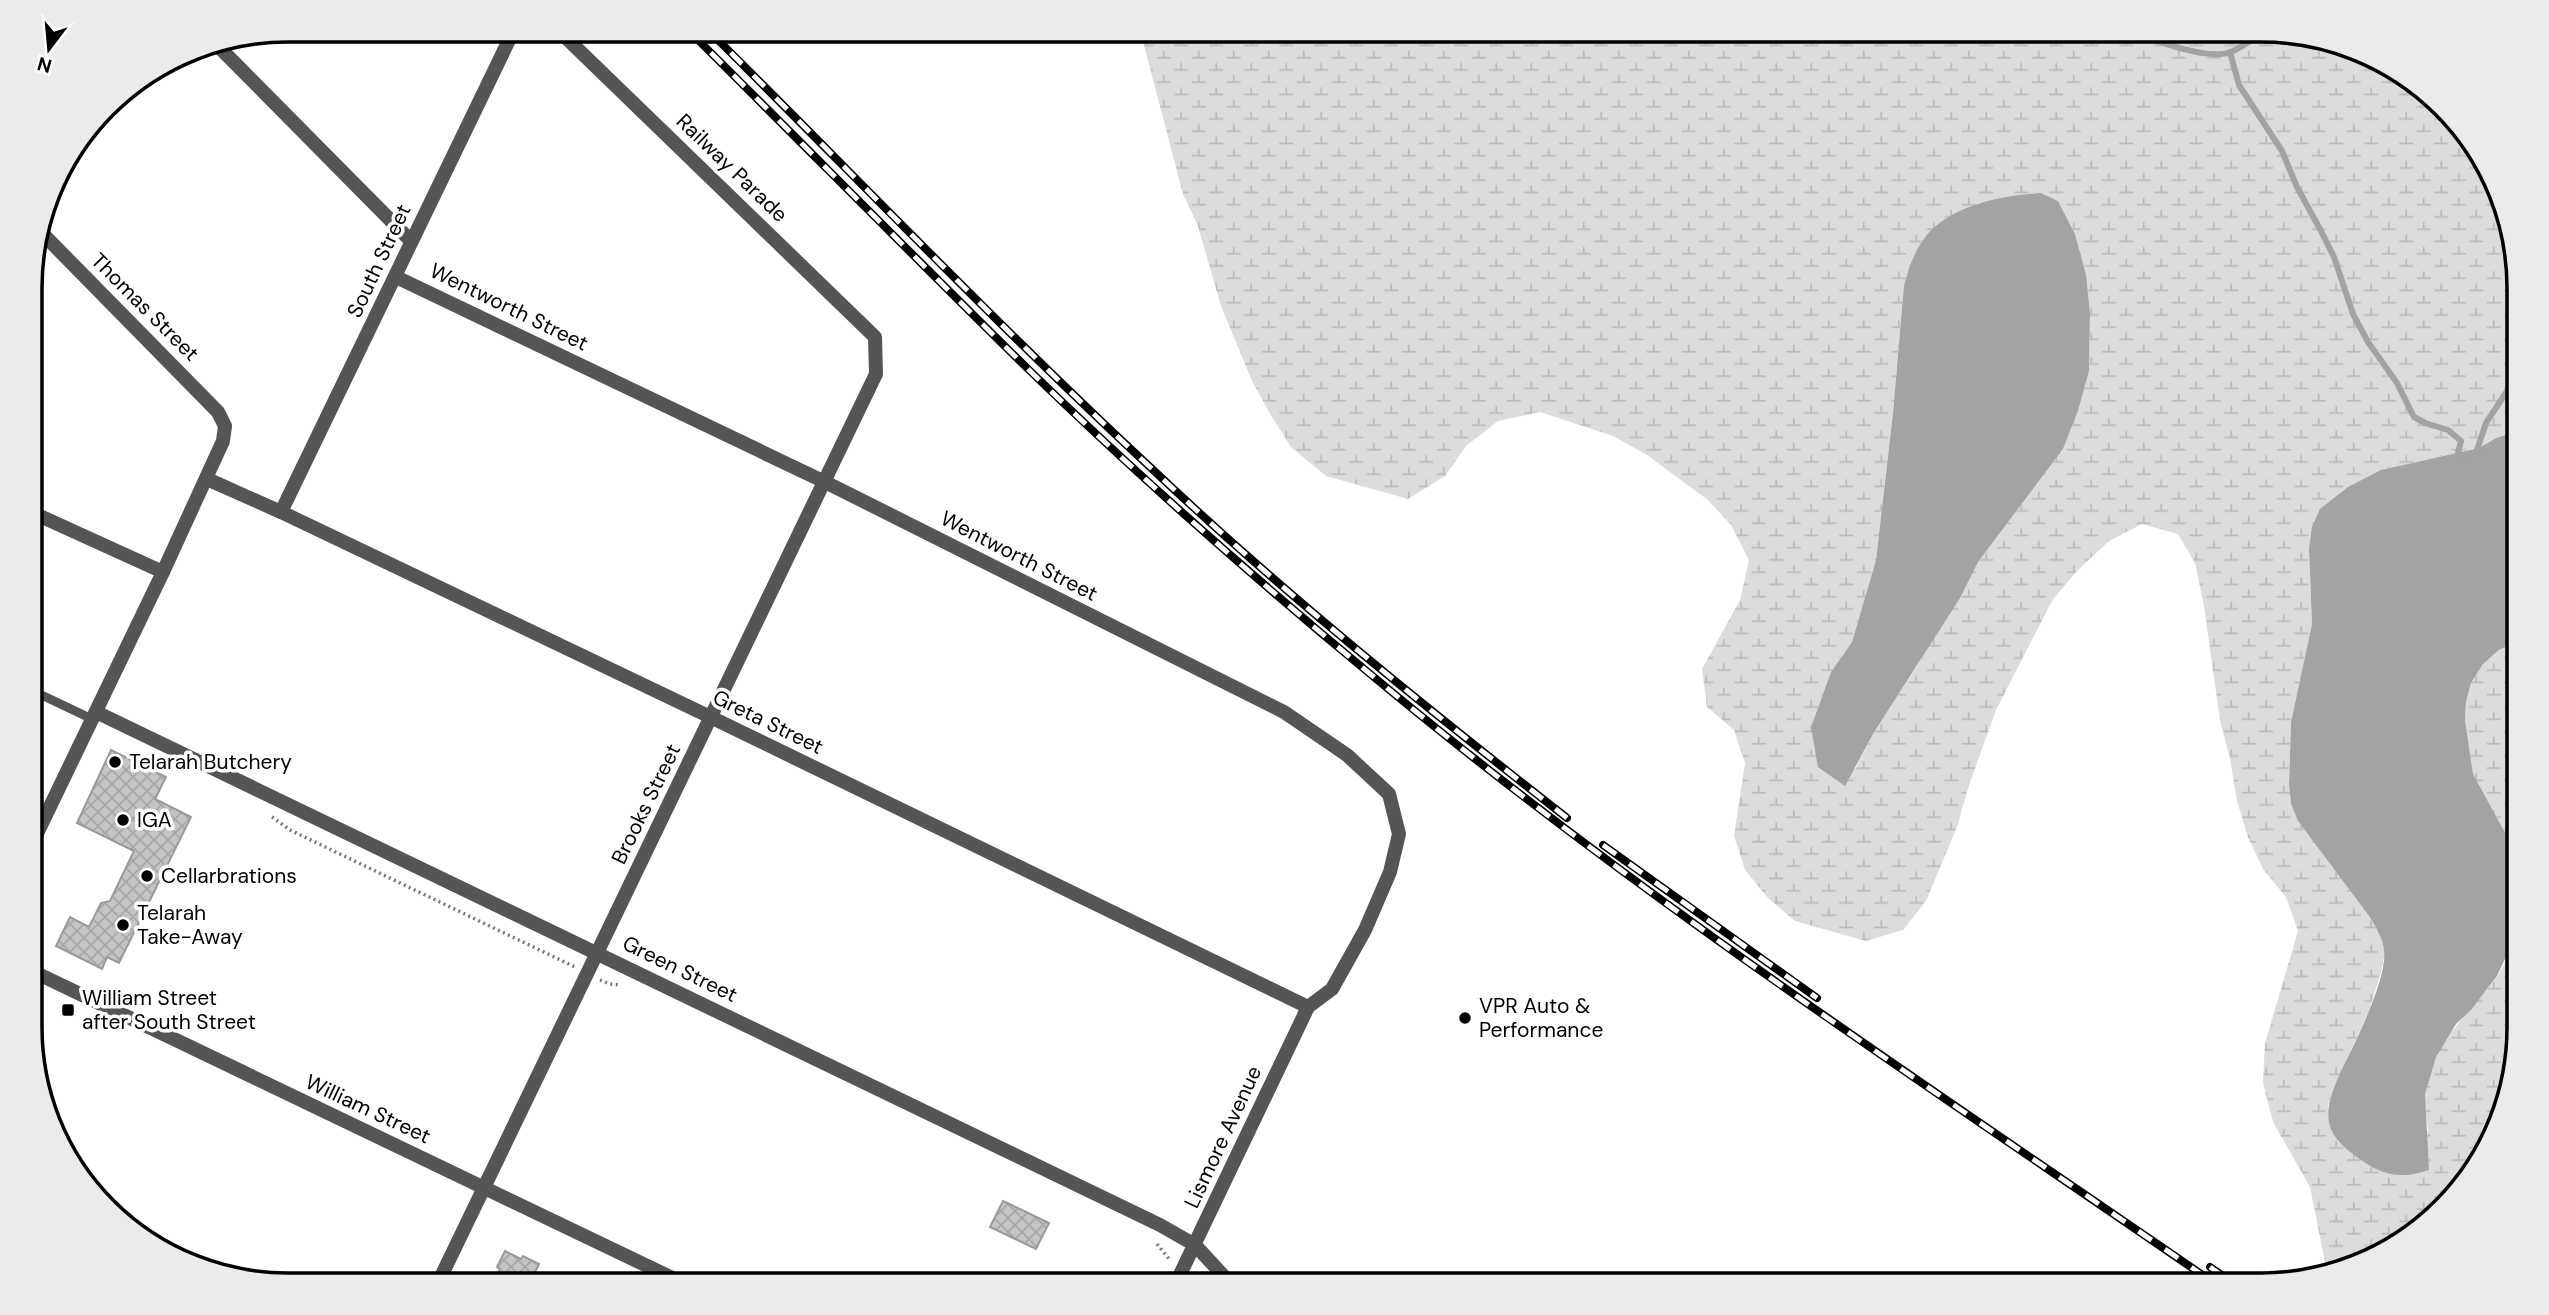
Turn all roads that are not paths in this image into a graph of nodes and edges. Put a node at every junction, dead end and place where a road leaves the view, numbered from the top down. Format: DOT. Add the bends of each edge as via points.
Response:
graph roads {
  1 [pos="508,43"];
  2 [pos="571,43"];
  3 [pos="222,51"];
  4 [pos="47,238"];
  5 [pos="411,241"];
  6 [pos="396,276"];
  7 [pos="875,337"];
  8 [pos="207,479"];
  9 [pos="825,482"];
  10 [pos="281,512"];
  11 [pos="43,517"];
  12 [pos="163,572"];
  13 [pos="42,695"];
  14 [pos="94,716"];
  15 [pos="710,718"];
  16 [pos="42,823"];
  17 [pos="598,953"];
  18 [pos="42,976"];
  19 [pos="1308,1007"];
  20 [pos="485,1188"];
  21 [pos="1195,1245"];
  22 [pos="443,1273"];
  23 [pos="662,1273"];
  24 [pos="1181,1273"];
  25 [pos="1220,1273"];
  1 -- 5 [label="street, South Street"];
  2 -- 7 [label="street, Railway Parade"];
  3 -- 5 [label="street, Wentworth Street"];
  4 -- 8 [label="street, Thomas Street" via="218,412 225,426 223,441"];
  5 -- 6 [label="street, South Street"];
  6 -- 9 [label="street, Wentworth Street"];
  6 -- 10 [label="street, South Street"];
  7 -- 9 [label="street, Brooks Street" via="876,374"];
  8 -- 10 [label="street, Greta Street"];
  8 -- 12 [label="street"];
  9 -- 15 [label="street, Brooks Street"];
  9 -- 19 [label="street, Wentworth Street" via="1284,712 1347,755 1389,794 1399,834 1390,872 1332,989"];
  10 -- 15 [label="street, Greta Street"];
  11 -- 12 [label="street"];
  12 -- 14 [label="street"];
  13 -- 14 [label="lane"];
  14 -- 16 [label="street"];
  14 -- 17 [label="street, Green Street"];
  15 -- 17 [label="street, Brooks Street"];
  15 -- 19 [label="street, Greta Street"];
  17 -- 20 [label="street, Brooks Street"];
  17 -- 21 [label="street, Green Street"];
  18 -- 20 [label="street, William Street"];
  19 -- 21 [label="street, Lismore Avenue"];
  20 -- 22 [label="street, Brooks Street"];
  20 -- 23 [label="street, William Street"];
  21 -- 24 [label="street, Lismore Avenue"];
  21 -- 25 [label="street, Green Street"];
}
